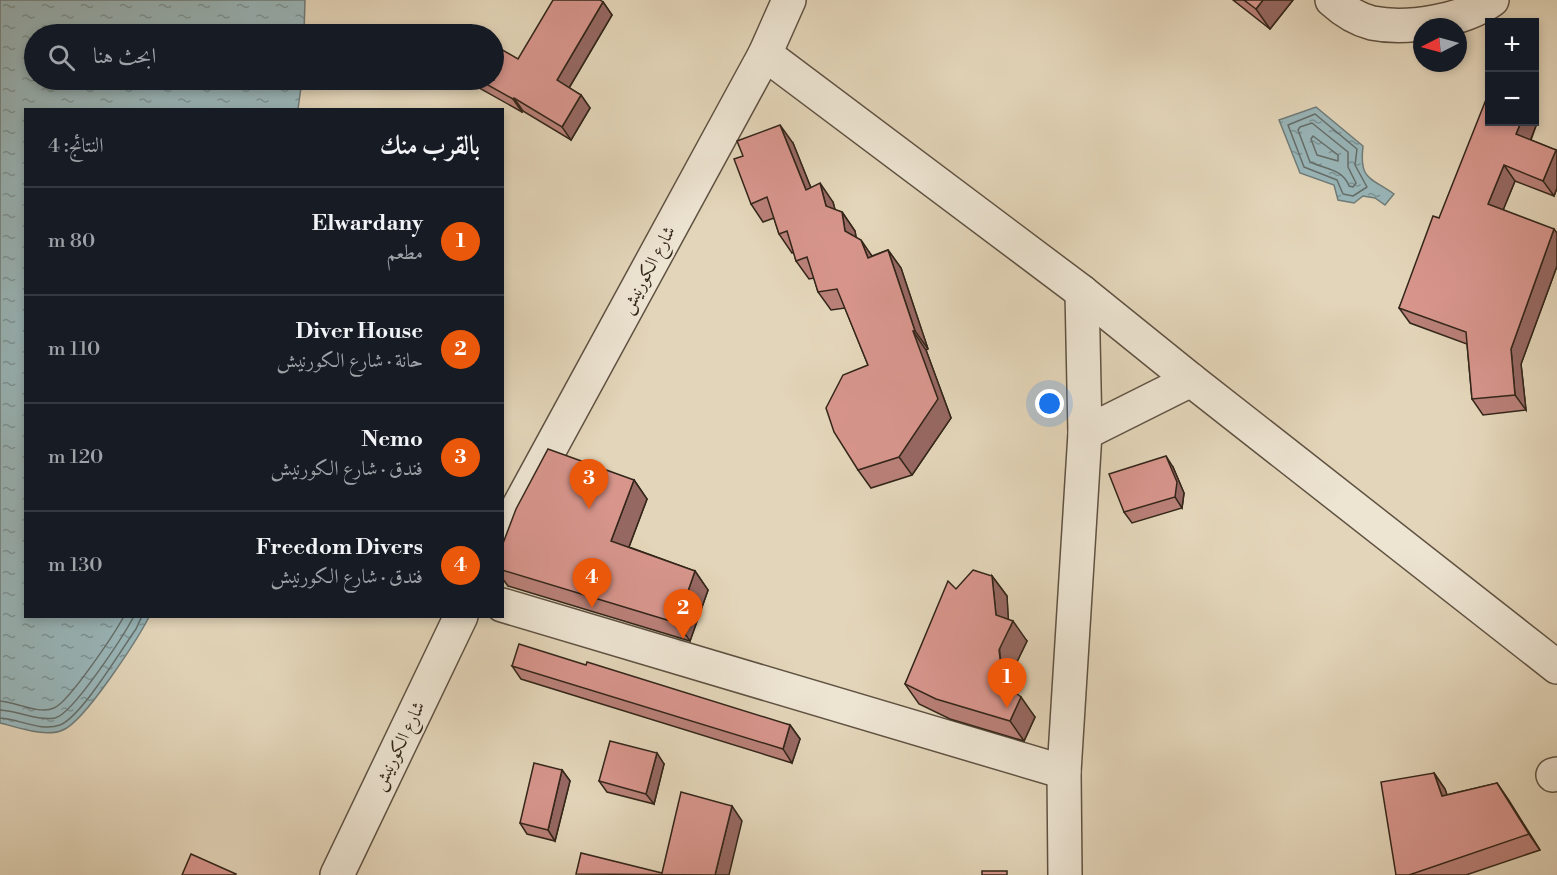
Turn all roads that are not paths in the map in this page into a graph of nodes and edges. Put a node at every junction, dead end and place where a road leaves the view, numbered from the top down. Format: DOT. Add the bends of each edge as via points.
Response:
graph roads {
  1 [pos="789,0"];
  2 [pos="1332,0"];
  3 [pos="1492,0"];
  4 [pos="765,54"];
  5 [pos="1082,292"];
  6 [pos="1191,380"];
  7 [pos="1085,433"];
  8 [pos="504,533"];
  9 [pos="504,606"];
  10 [pos="460,618"];
  11 [pos="1557,667"];
  12 [pos="1064,772"];
  13 [pos="337,875"];
  14 [pos="1065,875"];
  1 -- 4 [label="street, شارع الكورنيش"];
  2 -- 3 [label="street" via="1345,12 1393,25 1449,19"];
  4 -- 5 [label="street"];
  4 -- 8 [label="street, شارع الكورنيش"];
  5 -- 6 [label="street"];
  5 -- 7 [label="street"];
  6 -- 7 [label="street"];
  6 -- 11 [label="street"];
  7 -- 12 [label="street"];
  9 -- 12 [label="street"];
  10 -- 13 [label="street, شارع الكورنيش"];
  12 -- 14 [label="street"];
}
